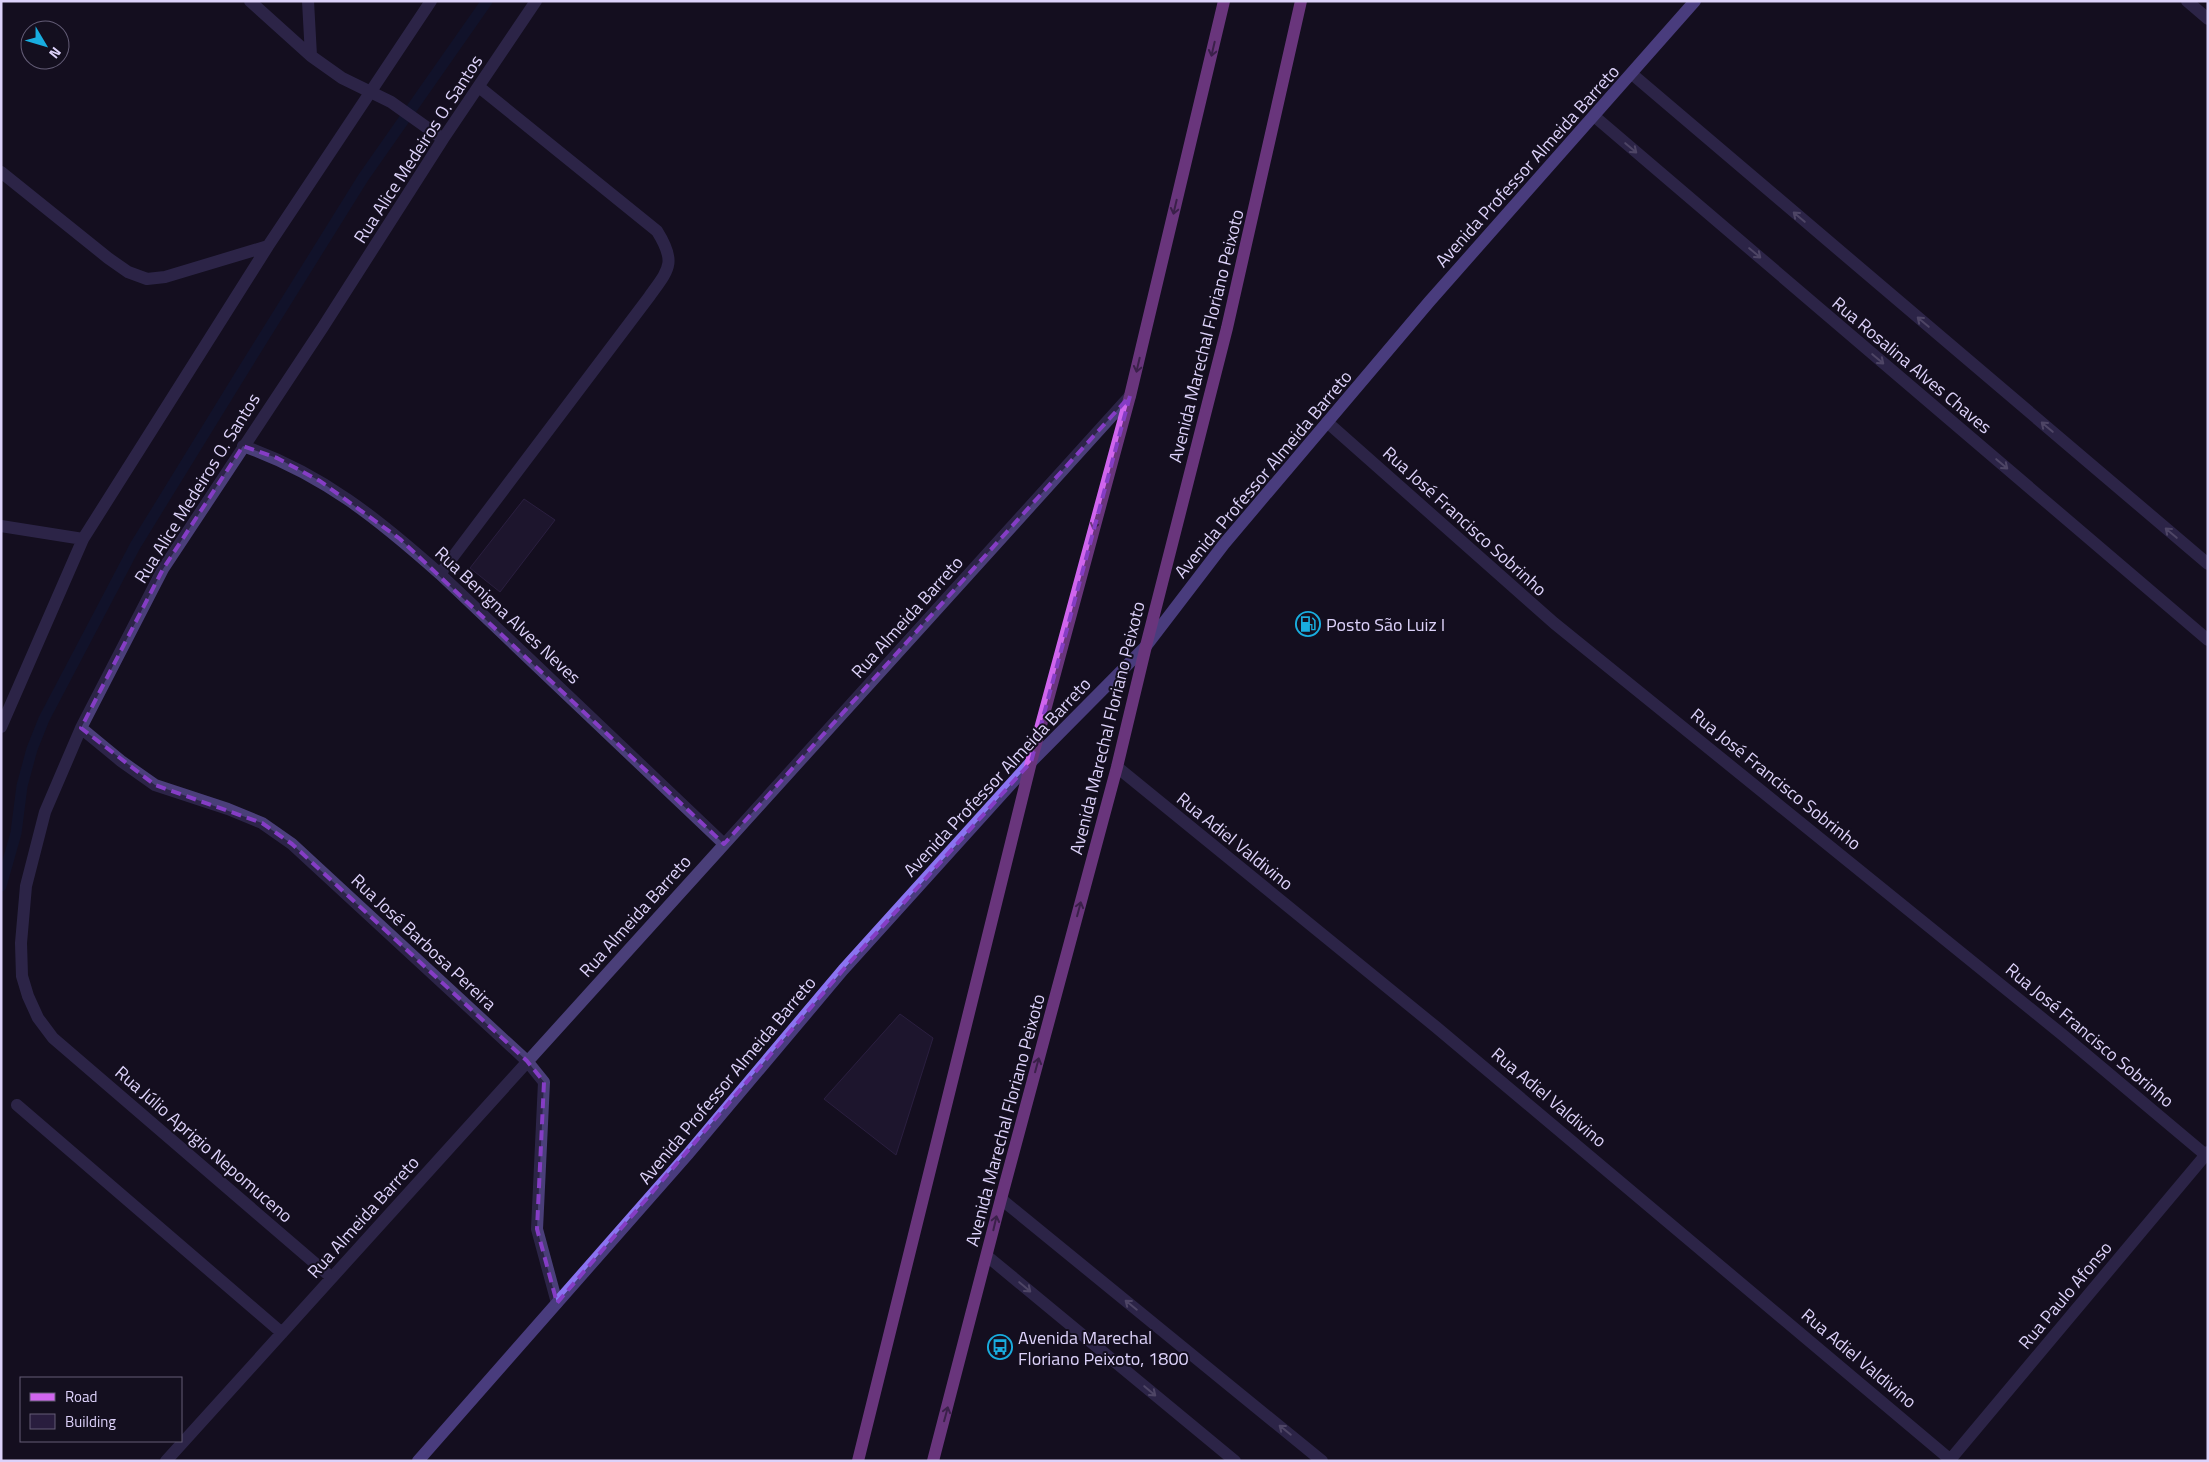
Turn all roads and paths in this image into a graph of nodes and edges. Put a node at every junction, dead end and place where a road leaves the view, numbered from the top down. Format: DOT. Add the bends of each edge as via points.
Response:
graph roads {
  1 [pos="250,1"];
  2 [pos="308,1"];
  3 [pos="431,1"];
  4 [pos="536,1"];
  5 [pos="1224,1"];
  6 [pos="1301,1"];
  7 [pos="1695,1"];
  8 [pos="2187,1"];
  9 [pos="2208,19"];
  10 [pos="311,56"];
  11 [pos="1632,74"];
  12 [pos="479,87"];
  13 [pos="371,92"];
  14 [pos="1594,116"];
  15 [pos="443,139"];
  16 [pos="1,172"];
  17 [pos="268,246"];
  18 [pos="1130,396"];
  19 [pos="1327,422"];
  20 [pos="243,446"];
  21 [pos="1,526"];
  22 [pos="83,540"];
  23 [pos="2208,564"];
  24 [pos="440,574"];
  25 [pos="2208,640"];
  26 [pos="1146,646"];
  27 [pos="1,727"];
  28 [pos="82,728"];
  29 [pos="1031,762"];
  30 [pos="1117,767"];
  31 [pos="724,844"];
  32 [pos="53,1038"];
  33 [pos="527,1062"];
  34 [pos="17,1105"];
  35 [pos="2207,1155"];
  36 [pos="1001,1199"];
  37 [pos="988,1256"];
  38 [pos="331,1277"];
  39 [pos="557,1303"];
  40 [pos="282,1333"];
  41 [pos="1951,1460"];
  42 [pos="166,1461"];
  43 [pos="418,1461"];
  44 [pos="858,1461"];
  45 [pos="933,1461"];
  46 [pos="1235,1461"];
  47 [pos="1322,1461"];
  1 -- 10 [label="street"];
  2 -- 10 [label="street"];
  3 -- 13 [label="street"];
  4 -- 12 [label="street, Rua Alice Medeiros O. Santos"];
  5 -- 18 [label="main road, one-way"];
  6 -- 26 [label="main road, Avenida Marechal Floriano Peixoto" via="1228,328"];
  7 -- 11 [label="main road, Avenida Professor Almeida Barreto"];
  8 -- 9 [label="street"];
  10 -- 13 [label="street" via="342,78"];
  11 -- 14 [label="main road, Avenida Professor Almeida Barreto"];
  23 -- 11 [label="street, one-way"];
  12 -- 15 [label="street, Rua Alice Medeiros O. Santos"];
  12 -- 24 [label="street" via="657,231 668,248 669,264 664,277"];
  13 -- 15 [label="street" via="391,102"];
  13 -- 17 [label="street"];
  14 -- 19 [label="main road, Avenida Professor Almeida Barreto"];
  14 -- 25 [label="street, Rua Rosalina Alves Chaves, one-way"];
  15 -- 20 [label="street, Rua Alice Medeiros O. Santos"];
  16 -- 17 [label="street" via="108,258 128,272 147,279 165,277"];
  17 -- 22 [label="street"];
  18 -- 29 [label="main road, one-way"];
  18 -- 31 [label="street, Rua Almeida Barreto"];
  19 -- 26 [label="main road, Avenida Professor Almeida Barreto" via="1224,544"];
  19 -- 35 [label="street, Rua José Francisco Sobrinho" via="1554,623"];
  20 -- 24 [label="street, Rua Benigna Alves Neves" via="277,458 359,505"];
  20 -- 28 [label="street, Rua Alice Medeiros O. Santos" via="163,568"];
  21 -- 22 [label="street"];
  22 -- 27 [label="street"];
  24 -- 31 [label="street, Rua Benigna Alves Neves"];
  26 -- 29 [label="main road, Avenida Professor Almeida Barreto"];
  26 -- 30 [label="main road, Avenida Marechal Floriano Peixoto"];
  28 -- 32 [label="street, Rua Alice Medeiros O. Santos" via="45,812 26,886 22,976 38,1018"];
  28 -- 33 [label="street, Rua José Barbosa Pereira" via="155,785 254,819 292,844"];
  29 -- 39 [label="main road, Avenida Professor Almeida Barreto" via="843,970"];
  29 -- 44 [label="main road"];
  36 -- 30 [label="main road, Avenida Marechal Floriano Peixoto, one-way"];
  30 -- 41 [label="street, Rua Adiel Valdivino" via="1444,1033"];
  31 -- 33 [label="street, Rua Almeida Barreto"];
  32 -- 38 [label="street, Rua Júlio Aprigio Nepomuceno"];
  33 -- 38 [label="street, Rua Almeida Barreto"];
  33 -- 39 [label="street, Rua José Barbosa Pereira" via="544,1082 537,1229"];
  34 -- 40 [label="street"];
  35 -- 41 [label="street, Rua Paulo Afonso"];
  37 -- 36 [label="main road, Avenida Marechal Floriano Peixoto, one-way"];
  47 -- 36 [label="street, one-way"];
  45 -- 37 [label="main road, Avenida Marechal Floriano Peixoto, one-way"];
  37 -- 46 [label="street, one-way"];
  38 -- 40 [label="street, Rua Almeida Barreto"];
  39 -- 43 [label="main road, Avenida Professor Almeida Barreto"];
  40 -- 42 [label="street, Rua Almeida Barreto"];
}
